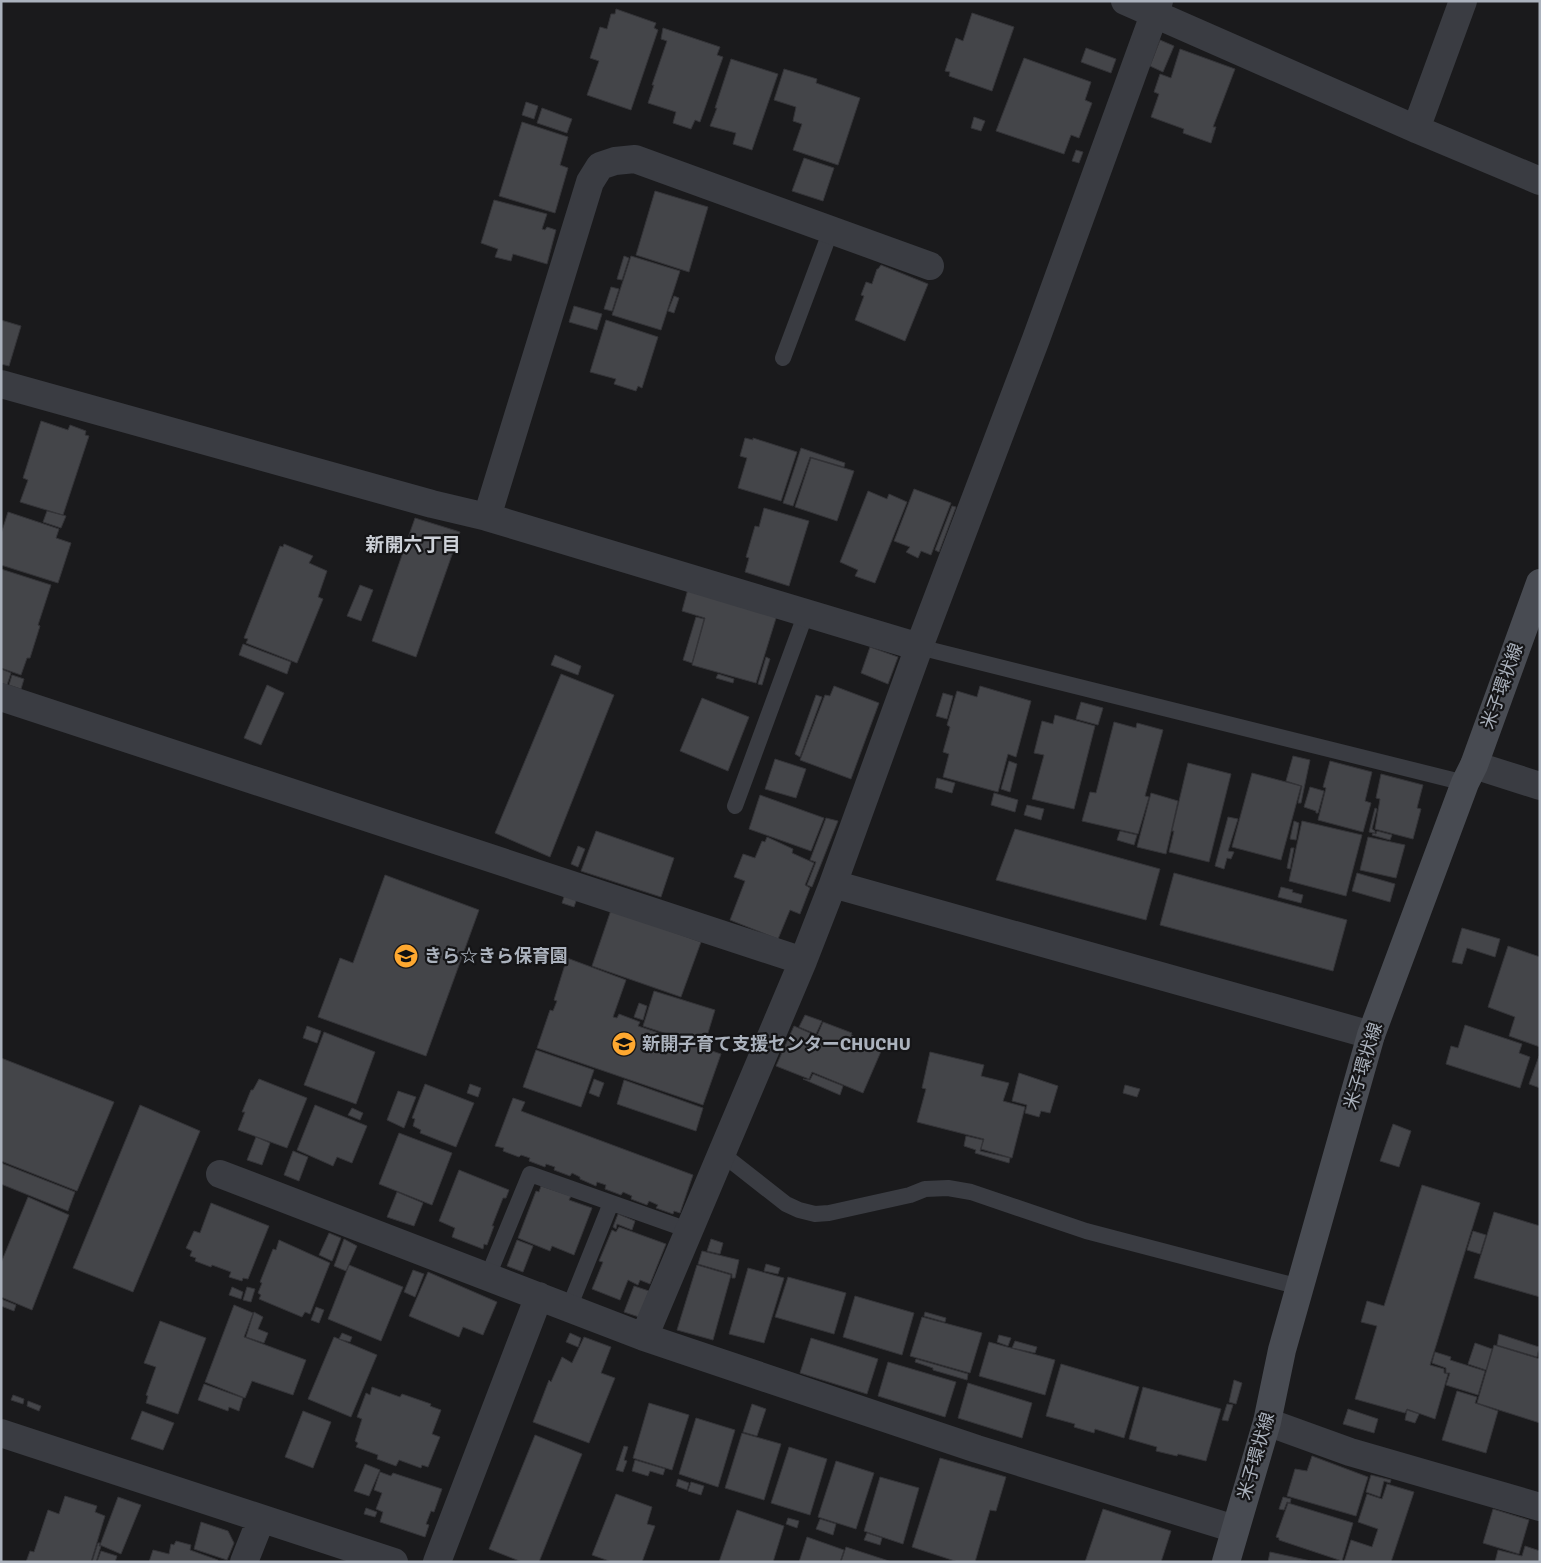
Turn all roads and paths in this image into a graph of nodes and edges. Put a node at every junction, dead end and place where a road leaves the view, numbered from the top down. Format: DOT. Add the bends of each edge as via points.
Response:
graph roads {
  1 [pos="1124,1"];
  2 [pos="1464,1"];
  3 [pos="1157,8"];
  4 [pos="1416,129"];
  5 [pos="1540,181"];
  6 [pos="831,230"];
  7 [pos="930,266"];
  8 [pos="783,358"];
  9 [pos="1,384"];
  10 [pos="487,517"];
  11 [pos="1540,583"];
  12 [pos="806,613"];
  13 [pos="919,647"];
  14 [pos="1,697"];
  15 [pos="1469,774"];
  16 [pos="1540,786"];
  17 [pos="735,806"];
  18 [pos="833,884"];
  19 [pos="803,961"];
  20 [pos="1371,1035"];
  21 [pos="721,1153"];
  22 [pos="220,1174"];
  23 [pos="611,1203"];
  24 [pos="688,1230"];
  25 [pos="488,1276"];
  26 [pos="1300,1287"];
  27 [pos="539,1296"];
  28 [pos="569,1308"];
  29 [pos="644,1336"];
  30 [pos="1267,1422"];
  31 [pos="1,1433"];
  32 [pos="1540,1508"];
  33 [pos="261,1519"];
  34 [pos="1235,1528"];
  35 [pos="244,1562"];
  36 [pos="394,1562"];
  37 [pos="437,1562"];
  38 [pos="1226,1562"];
  1 -- 3 [label="street"];
  2 -- 4 [label="street"];
  3 -- 4 [label="street"];
  3 -- 13 [label="street"];
  4 -- 5 [label="street"];
  6 -- 7 [label="street"];
  6 -- 8 [label="lane"];
  6 -- 10 [label="street" via="636,159 600,166 590,182"];
  9 -- 10 [label="street"];
  10 -- 12 [label="street"];
  11 -- 15 [label="main road, 米子環状線"];
  12 -- 13 [label="street"];
  12 -- 17 [label="lane"];
  13 -- 15 [label="lane"];
  13 -- 18 [label="street"];
  14 -- 19 [label="street"];
  15 -- 16 [label="street"];
  15 -- 20 [label="main road, 米子環状線"];
  18 -- 19 [label="street"];
  18 -- 20 [label="street"];
  19 -- 21 [label="street"];
  20 -- 26 [label="main road, 米子環状線"];
  21 -- 24 [label="street"];
  21 -- 26 [label="lane" via="786,1204 815,1214 910,1195 925,1189 948,1188 971,1192 1086,1231"];
  22 -- 25 [label="street"];
  23 -- 24 [label="lane"];
  23 -- 25 [label="lane" via="530,1174"];
  23 -- 28 [label="lane"];
  24 -- 29 [label="street"];
  25 -- 27 [label="street"];
  26 -- 30 [label="main road, 米子環状線" via="1282,1350"];
  27 -- 28 [label="street"];
  27 -- 37 [label="street"];
  28 -- 29 [label="street"];
  29 -- 34 [label="street" via="976,1448"];
  30 -- 32 [label="street" via="1350,1452"];
  30 -- 34 [label="main road, 米子環状線"];
  31 -- 33 [label="street"];
  33 -- 35 [label="street"];
  33 -- 36 [label="street"];
  34 -- 38 [label="main road, 米子環状線"];
}
